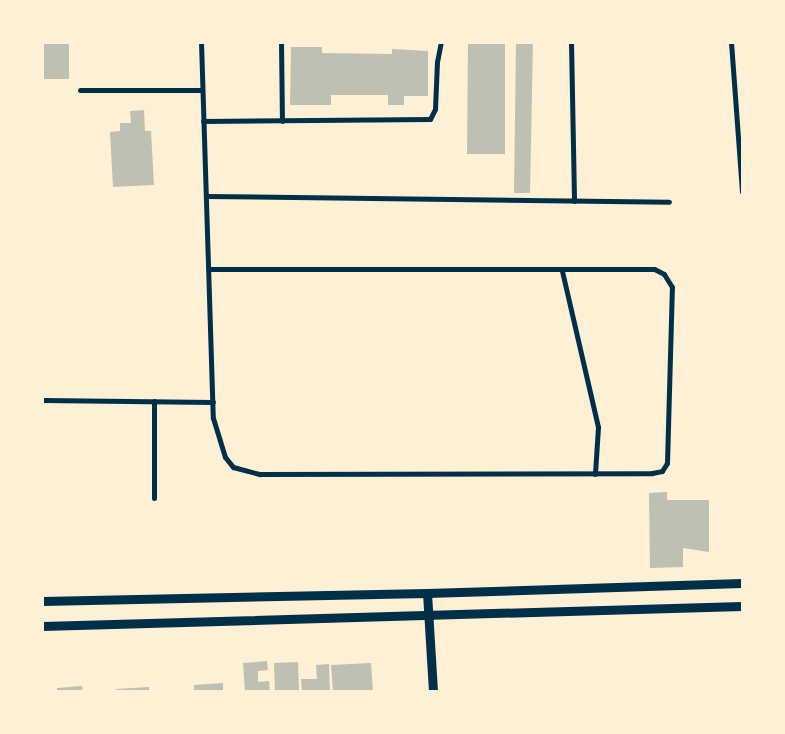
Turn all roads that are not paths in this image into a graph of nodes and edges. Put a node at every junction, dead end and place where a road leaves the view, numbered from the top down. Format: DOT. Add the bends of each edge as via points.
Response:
graph roads {
  1 [pos="201,42"];
  2 [pos="281,42"];
  3 [pos="442,42"];
  4 [pos="571,42"];
  5 [pos="731,42"];
  6 [pos="80,90"];
  7 [pos="202,90"];
  8 [pos="203,121"];
  9 [pos="282,121"];
  10 [pos="742,192"];
  11 [pos="206,196"];
  12 [pos="574,201"];
  13 [pos="669,202"];
  14 [pos="210,270"];
  15 [pos="562,271"];
  16 [pos="42,400"];
  17 [pos="154,401"];
  18 [pos="213,402"];
  19 [pos="595,474"];
  20 [pos="154,498"];
  21 [pos="742,583"];
  22 [pos="426,594"];
  23 [pos="42,601"];
  24 [pos="742,606"];
  25 [pos="427,616"];
  26 [pos="42,626"];
  27 [pos="433,692"];
  1 -- 7 [label="street"];
  2 -- 9 [label="street"];
  3 -- 9 [label="street" via="437,62 435,109 430,119"];
  4 -- 12 [label="street"];
  5 -- 10 [label="street"];
  6 -- 7 [label="street"];
  7 -- 8 [label="street"];
  8 -- 9 [label="street"];
  8 -- 11 [label="street"];
  11 -- 12 [label="street"];
  11 -- 14 [label="street"];
  12 -- 13 [label="street"];
  14 -- 15 [label="street"];
  14 -- 18 [label="street"];
  15 -- 19 [label="street" via="598,427"];
  15 -- 19 [label="street" via="654,270 664,274 672,287 668,463 662,471 652,473"];
  16 -- 17 [label="street"];
  17 -- 18 [label="street"];
  17 -- 20 [label="street"];
  18 -- 19 [label="street" via="213,418 225,457 233,467 260,474"];
  21 -- 22 [label="street"];
  22 -- 23 [label="street"];
  22 -- 25 [label="street"];
  24 -- 25 [label="street"];
  25 -- 26 [label="street"];
  25 -- 27 [label="street"];
}
